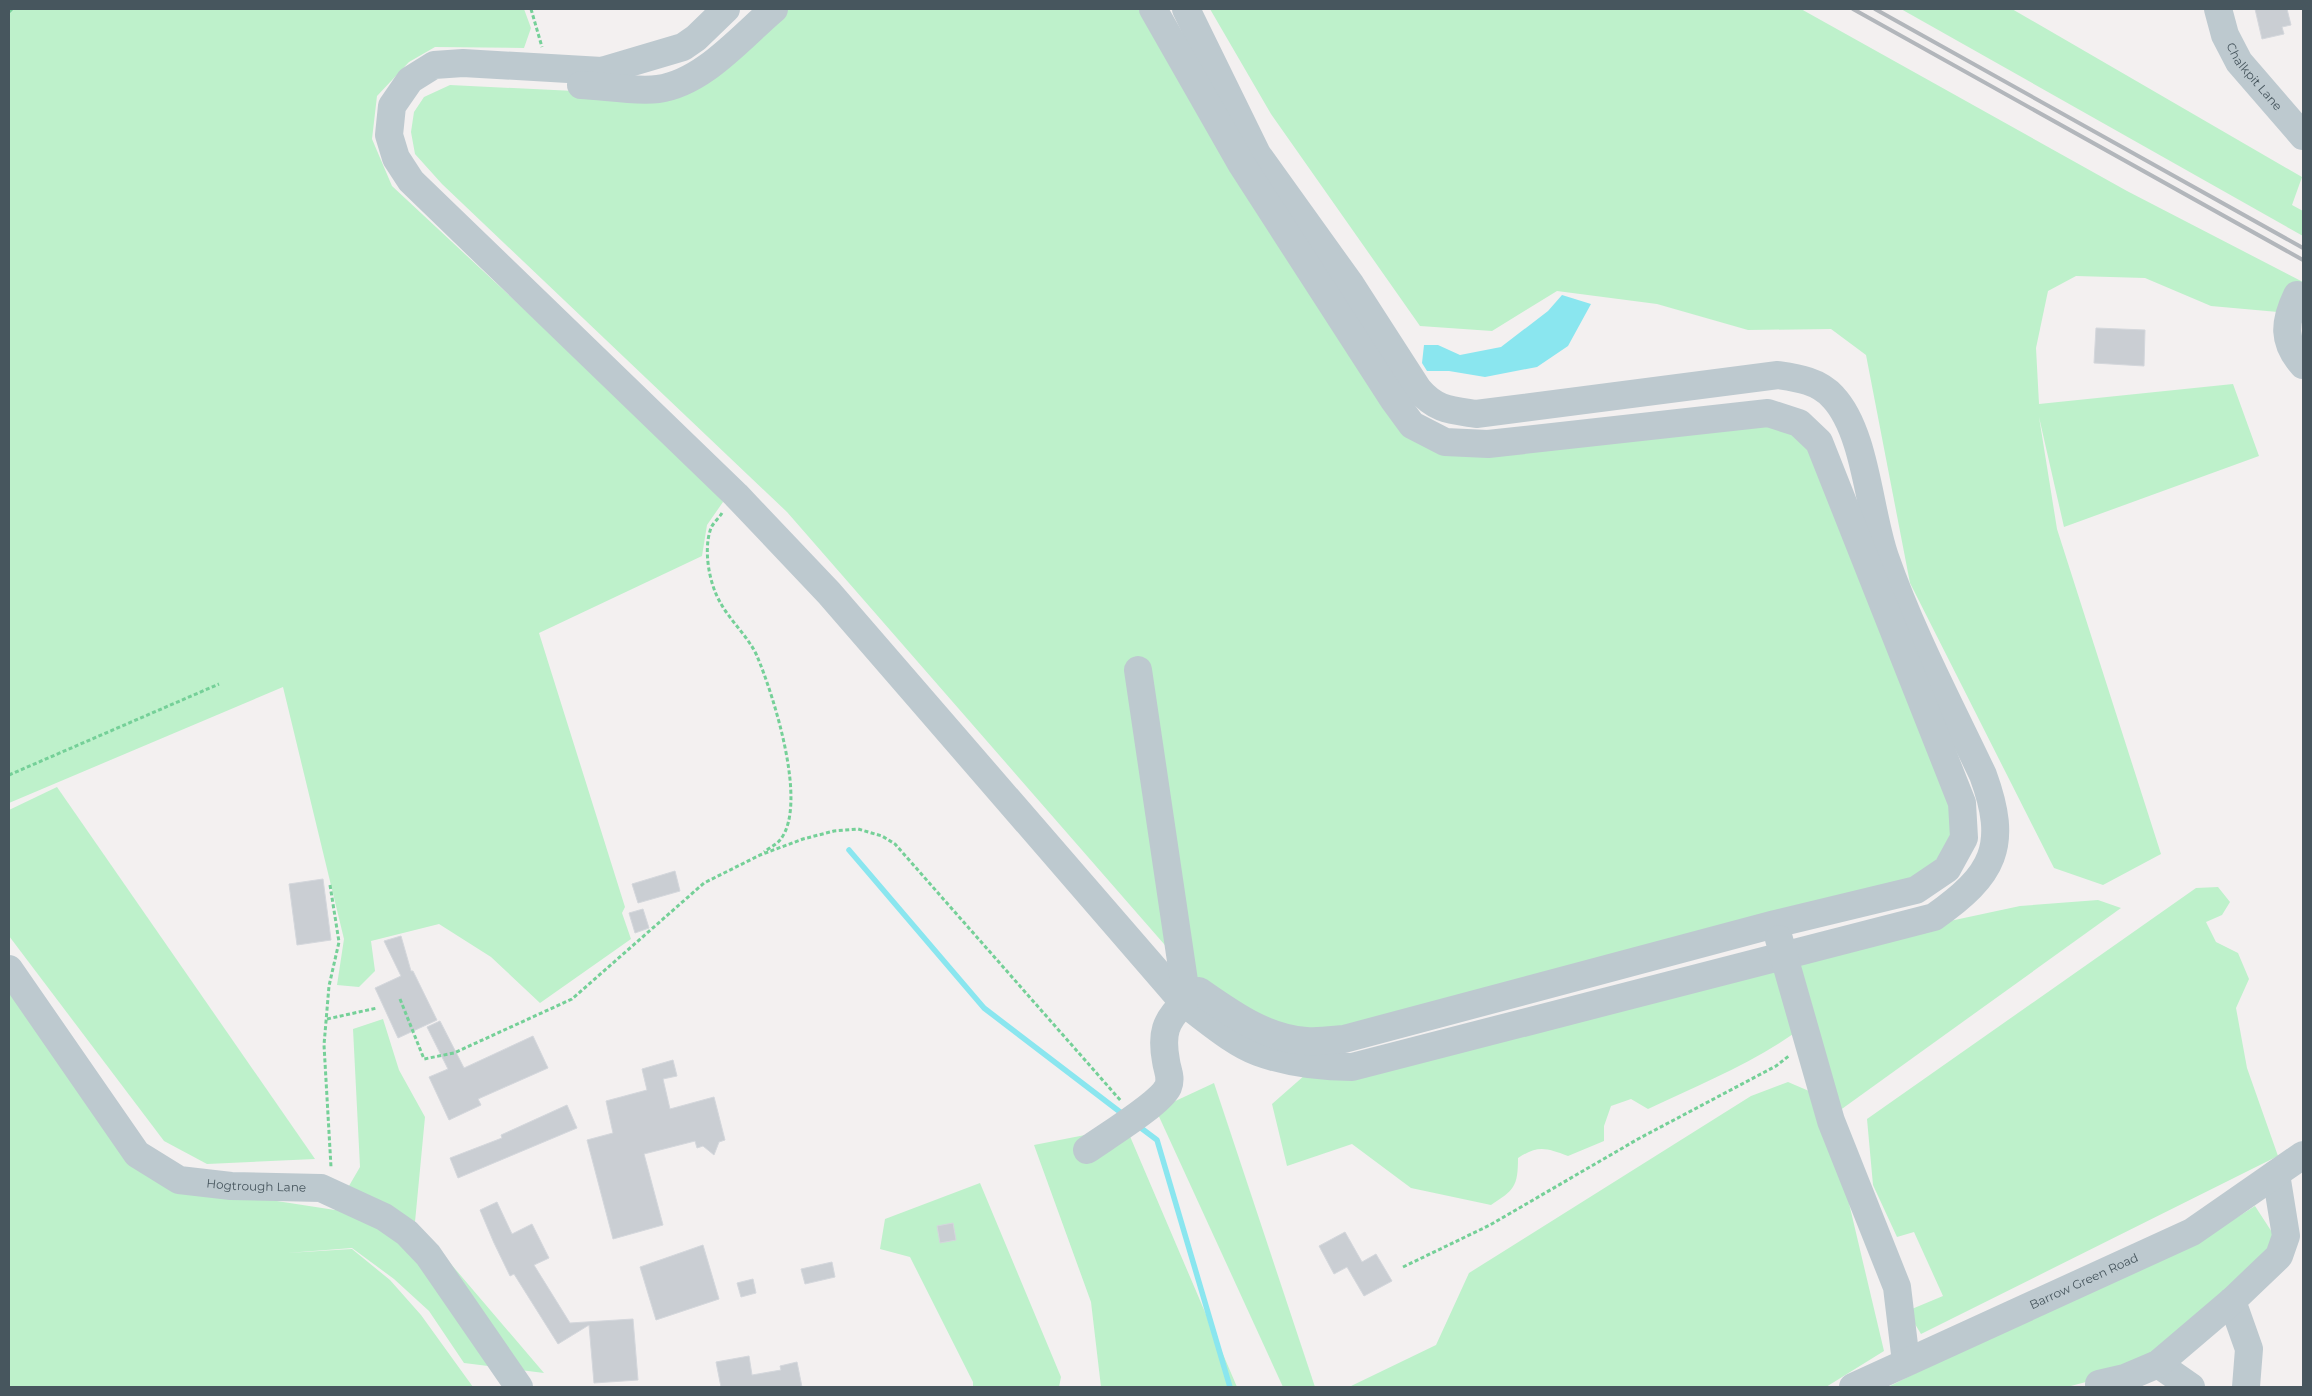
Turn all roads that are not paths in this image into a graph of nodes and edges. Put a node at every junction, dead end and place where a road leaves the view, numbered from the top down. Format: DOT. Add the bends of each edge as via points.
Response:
graph roads {
  1 [pos="726,9"];
  2 [pos="774,9"];
  3 [pos="1153,9"];
  4 [pos="1186,9"];
  5 [pos="2218,9"];
  6 [pos="2303,136"];
  7 [pos="2297,295"];
  8 [pos="2303,365"];
  9 [pos="1138,670"];
  10 [pos="1775,924"];
  11 [pos="1784,956"];
  12 [pos="9,970"];
  13 [pos="1184,992"];
  14 [pos="1087,1150"];
  15 [pos="2303,1156"];
  16 [pos="2276,1174"];
  17 [pos="2232,1301"];
  18 [pos="1906,1362"];
  19 [pos="2158,1364"];
  20 [pos="2099,1384"];
  21 [pos="519,1387"];
  22 [pos="1853,1387"];
  23 [pos="2191,1387"];
  24 [pos="2246,1387"];
  1 -- 13 [label="street" via="682,48 602,71 463,63 434,65 410,80 392,106 389,135 396,158 411,181 736,495 829,593"];
  2 -- 13 [label="street" via="705,69 684,82 657,89 458,80 432,84 414,99 403,124 410,157 791,525"];
  3 -- 10 [label="street" via="1242,165 1412,425 1445,442 1488,444 1768,413 1799,423 1819,442 1962,803 1964,838 1947,869 1916,890"];
  4 -- 11 [label="street" via="1257,154 1351,285 1428,401 1445,410 1476,414 1778,375 1810,380 1832,396 1847,416 1884,555 1903,606 1990,796 1996,820 1993,849 1984,874 1962,897 1934,917"];
  5 -- 6 [label="street, Chalkpit Lane" via="2226,36 2239,62"];
  7 -- 8 [label="street" via="2288,312 2287,331 2290,348"];
  9 -- 13 [label="street"];
  10 -- 11 [label="street"];
  10 -- 13 [label="street" via="1344,1039 1305,1041 1267,1033"];
  11 -- 13 [label="street" via="1352,1067 1321,1067 1256,1051 1222,1030"];
  11 -- 18 [label="street" via="1831,1122 1896,1287"];
  12 -- 21 [label="street, Hogtrough Lane" via="137,1154 179,1180 222,1185 321,1188 384,1216 408,1233 428,1255"];
  13 -- 14 [label="street" via="1165,1028 1166,1062 1170,1076 1163,1094"];
  15 -- 16 [label="street, Barrow Green Road"];
  16 -- 17 [label="street" via="2286,1236 2279,1256"];
  16 -- 18 [label="street, Barrow Green Road" via="2192,1232"];
  17 -- 19 [label="street"];
  17 -- 24 [label="street" via="2249,1349"];
  18 -- 22 [label="street, Barrow Green Road"];
  19 -- 20 [label="street" via="2125,1378"];
  19 -- 23 [label="street"];
}
